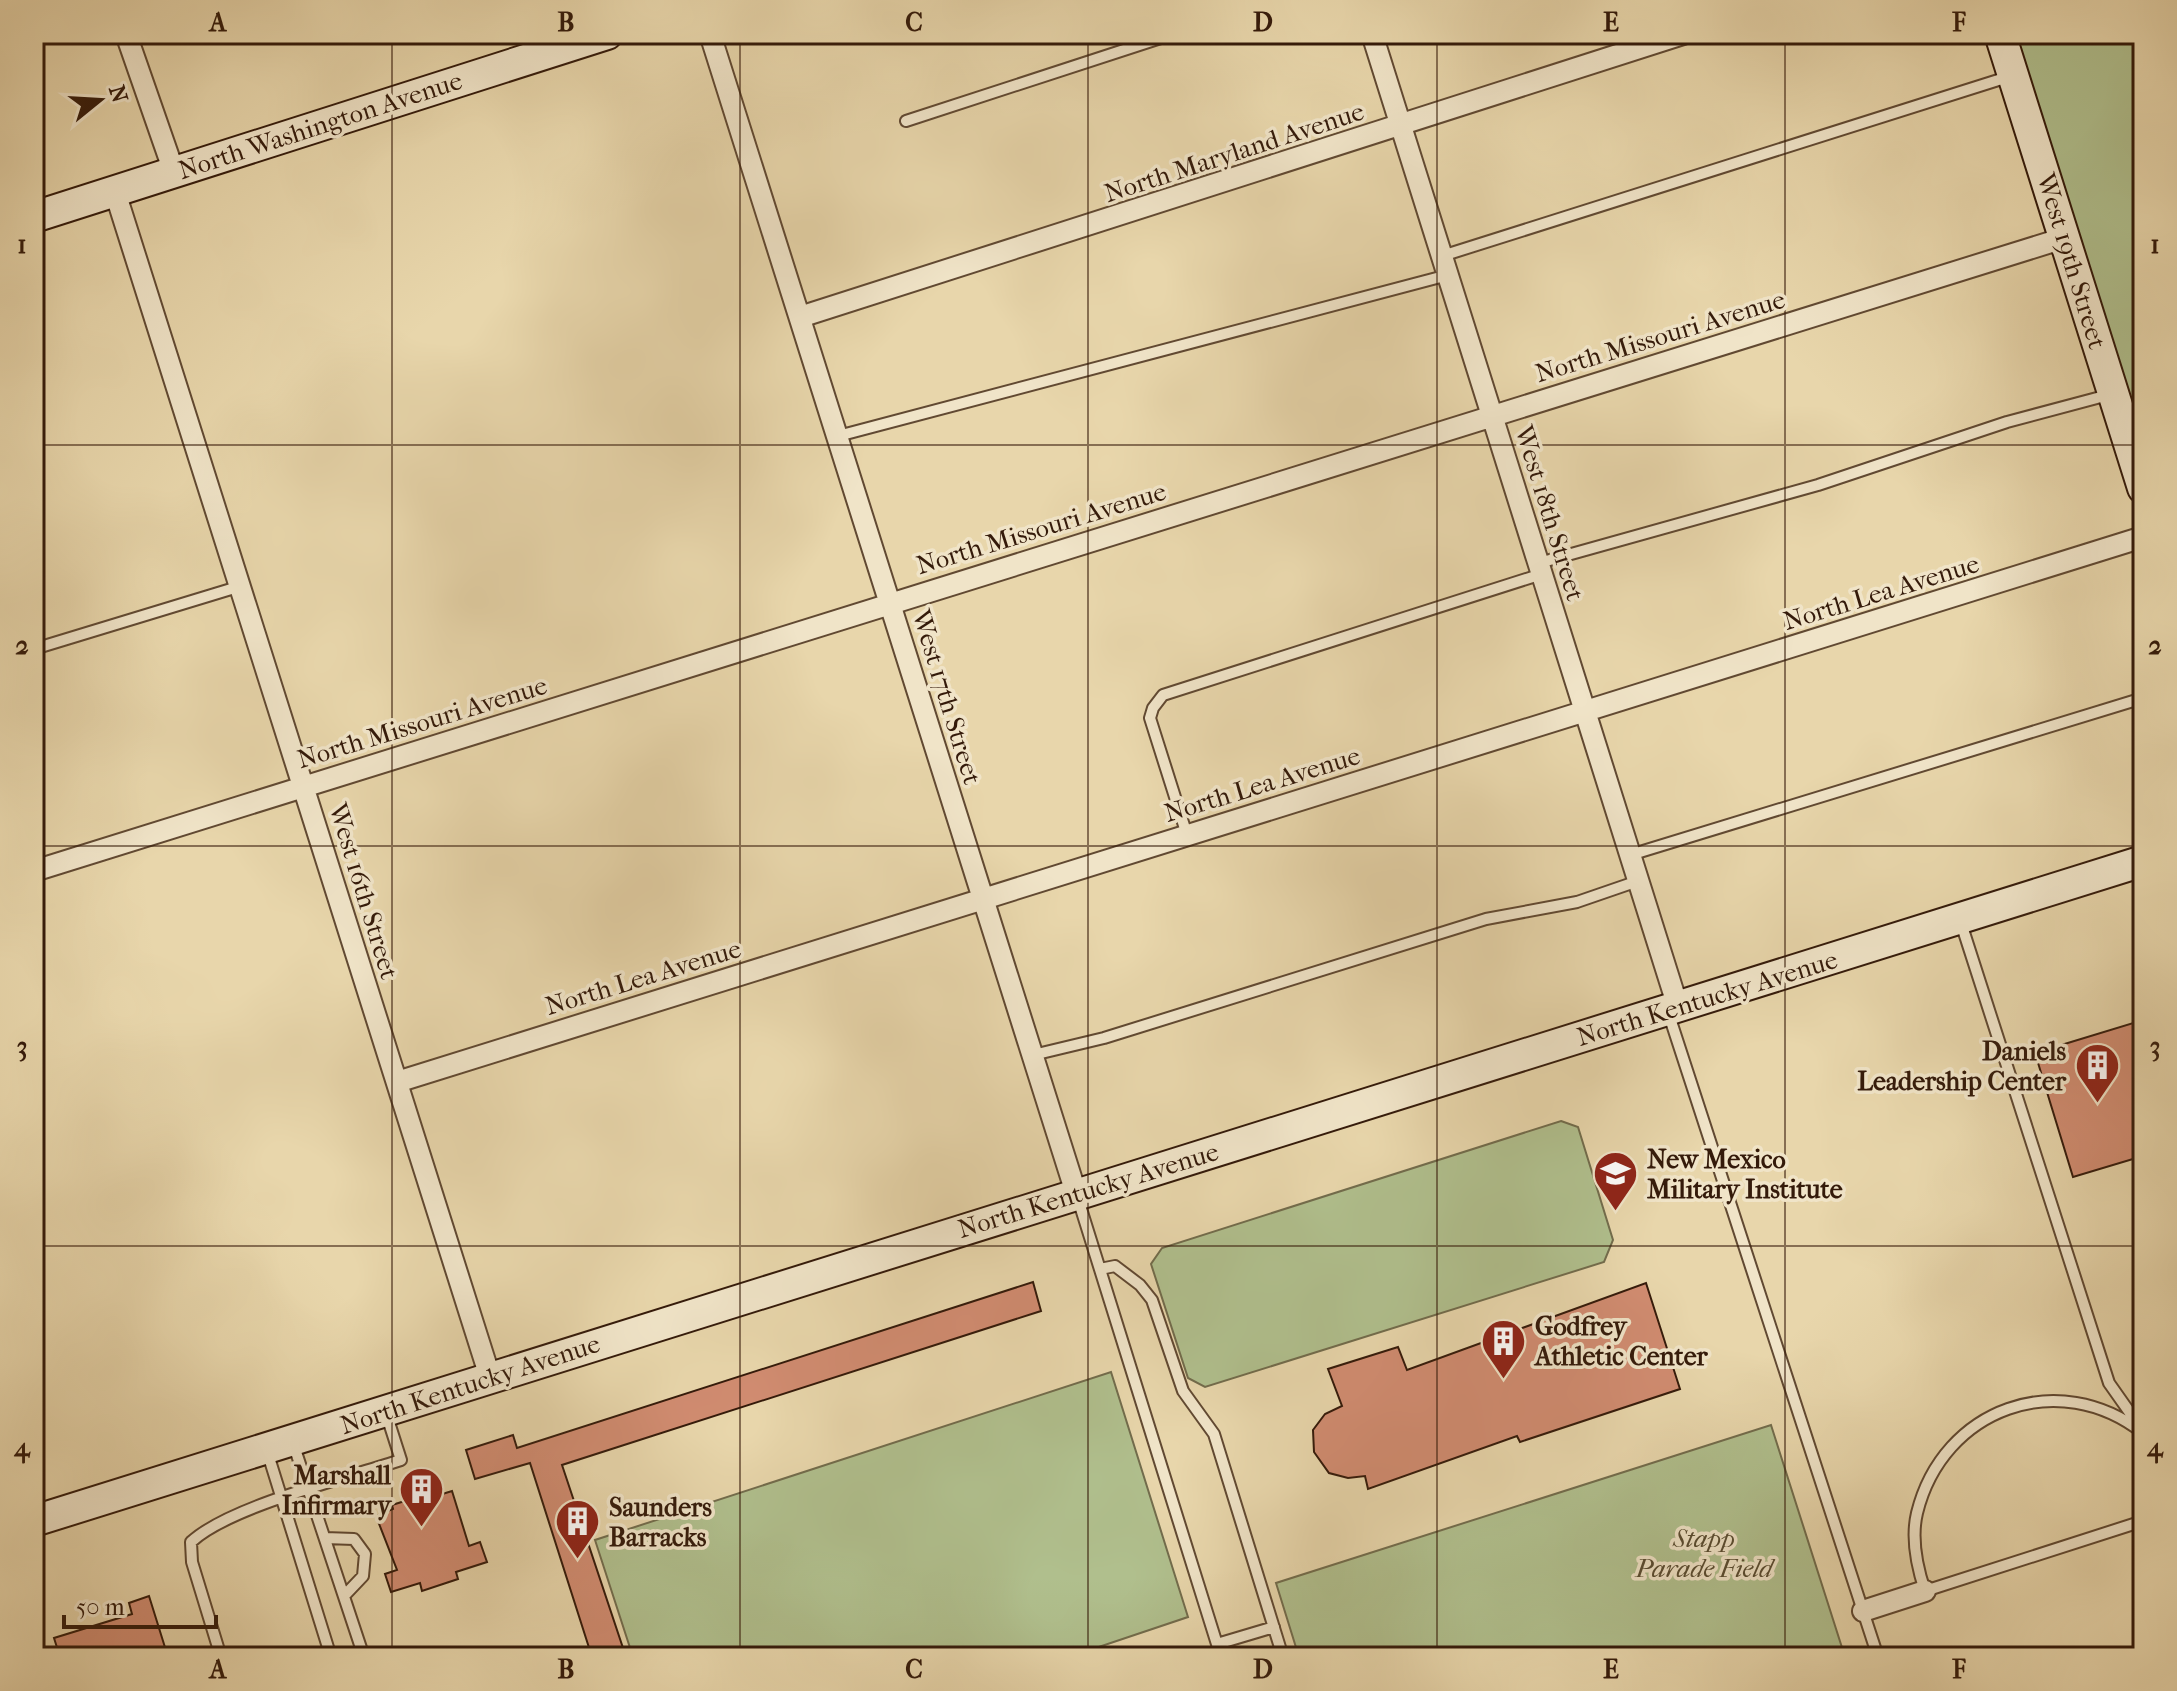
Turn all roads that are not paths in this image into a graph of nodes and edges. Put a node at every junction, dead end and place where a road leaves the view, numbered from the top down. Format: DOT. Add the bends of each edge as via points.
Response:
graph roads {
  1 [pos="126,34"];
  2 [pos="607,34"];
  3 [pos="710,34"];
  4 [pos="1173,34"];
  5 [pos="1372,34"];
  6 [pos="1683,34"];
  7 [pos="2000,34"];
  8 [pos="2013,75"];
  9 [pos="906,121"];
  10 [pos="1401,126"];
  11 [pos="174,172"];
  12 [pos="115,192"];
  13 [pos="34,217"];
  14 [pos="2064,238"];
  15 [pos="1445,265"];
  16 [pos="800,317"];
  17 [pos="2113,393"];
  18 [pos="1492,416"];
  19 [pos="838,436"];
  20 [pos="2143,488"];
  21 [pos="2143,537"];
  22 [pos="1540,569"];
  23 [pos="241,586"];
  24 [pos="890,602"];
  25 [pos="34,649"];
  26 [pos="2143,698"];
  27 [pos="1585,711"];
  28 [pos="304,786"];
  29 [pos="1187,835"];
  30 [pos="1630,855"];
  31 [pos="2143,861"];
  32 [pos="34,871"];
  33 [pos="1638,881"];
  34 [pos="983,899"];
  35 [pos="1959,918"];
  36 [pos="1673,1009"];
  37 [pos="1033,1055"];
  38 [pos="397,1082"];
  39 [pos="1076,1193"];
  40 [pos="1100,1269"];
  41 [pos="490,1377"];
  42 [pos="2109,1383"];
  43 [pos="2099,1406"];
  44 [pos="386,1411"];
  45 [pos="2143,1432"];
  46 [pos="280,1445"];
  47 [pos="309,1490"];
  48 [pos="282,1499"];
  49 [pos="34,1521"];
  50 [pos="2143,1521"];
  51 [pos="325,1538"];
  52 [pos="1925,1591"];
  53 [pos="344,1596"];
  54 [pos="1863,1611"];
  55 [pos="1274,1627"];
  56 [pos="1217,1644"];
  57 [pos="221,1657"];
  58 [pos="331,1657"];
  59 [pos="364,1657"];
  60 [pos="1221,1657"];
  61 [pos="1283,1657"];
  62 [pos="1878,1657"];
  1 -- 11 [label="street"];
  2 -- 11 [label="street, North Washington Avenue"];
  3 -- 16 [label="street, West 17th Street"];
  4 -- 9 [label="lane"];
  5 -- 10 [label="street, West 18th Street"];
  6 -- 10 [label="street, North Maryland Avenue"];
  7 -- 8 [label="street, West 19th Street"];
  8 -- 14 [label="street, West 19th Street"];
  8 -- 15 [label="lane"];
  10 -- 15 [label="street, West 18th Street"];
  10 -- 16 [label="street, North Maryland Avenue"];
  11 -- 12 [label="street, North Washington Avenue"];
  12 -- 13 [label="street, North Washington Avenue"];
  12 -- 23 [label="street, West 16th Street"];
  14 -- 17 [label="street, West 19th Street"];
  14 -- 18 [label="street, North Missouri Avenue"];
  15 -- 18 [label="street, West 18th Street"];
  15 -- 19 [label="lane"];
  16 -- 19 [label="street, West 17th Street"];
  17 -- 20 [label="street, West 19th Street"];
  17 -- 22 [label="lane"];
  18 -- 22 [label="street, West 18th Street"];
  18 -- 24 [label="street, North Missouri Avenue"];
  19 -- 24 [label="street, West 17th Street"];
  21 -- 27 [label="street, North Lea Avenue"];
  22 -- 27 [label="street, West 18th Street"];
  22 -- 29 [label="lane" via="1163,695 1150,718"];
  23 -- 25 [label="lane"];
  23 -- 28 [label="street, West 16th Street"];
  24 -- 28 [label="street, North Missouri Avenue"];
  24 -- 34 [label="street, West 17th Street"];
  26 -- 30 [label="lane"];
  27 -- 29 [label="street, North Lea Avenue"];
  27 -- 30 [label="street, West 18th Street"];
  28 -- 32 [label="street, North Missouri Avenue"];
  28 -- 38 [label="street, West 16th Street"];
  29 -- 34 [label="street, North Lea Avenue"];
  30 -- 33 [label="street, West 18th Street"];
  31 -- 35 [label="street, North Kentucky Avenue"];
  33 -- 36 [label="street, West 18th Street"];
  33 -- 37 [label="lane" via="1577,902 1486,919 1104,1038"];
  34 -- 37 [label="street, West 17th Street"];
  34 -- 38 [label="street, North Lea Avenue"];
  35 -- 36 [label="street, North Kentucky Avenue"];
  35 -- 42 [label="lane"];
  36 -- 39 [label="street, North Kentucky Avenue"];
  36 -- 54 [label="lane"];
  37 -- 39 [label="street, West 17th Street"];
  38 -- 41 [label="street, West 16th Street"];
  39 -- 40 [label="lane"];
  39 -- 41 [label="street, North Kentucky Avenue"];
  40 -- 55 [label="lane" via="1115,1266 1152,1300 1183,1391 1214,1434"];
  40 -- 56 [label="lane"];
  41 -- 44 [label="street, North Kentucky Avenue"];
  42 -- 43 [label="lane"];
  42 -- 45 [label="lane"];
  43 -- 45 [label="lane"];
  43 -- 52 [label="lane" via="2058,1401 2018,1405 1972,1426 1952,1446 1935,1469 1916,1516 1918,1568"];
  44 -- 46 [label="street, North Kentucky Avenue"];
  44 -- 47 [label="lane" via="401,1460"];
  46 -- 47 [label="lane"];
  46 -- 48 [label="lane"];
  46 -- 49 [label="street, North Kentucky Avenue"];
  47 -- 48 [label="lane"];
  47 -- 51 [label="lane"];
  48 -- 57 [label="lane" via="207,1527 191,1542 192,1562"];
  48 -- 58 [label="lane"];
  50 -- 52 [label="lane"];
  51 -- 53 [label="lane"];
  51 -- 53 [label="lane" via="354,1539 365,1554 363,1576"];
  52 -- 54 [label="street"];
  53 -- 59 [label="lane"];
  54 -- 62 [label="lane"];
  55 -- 56 [label="lane"];
  55 -- 61 [label="lane"];
  56 -- 60 [label="lane"];
}
